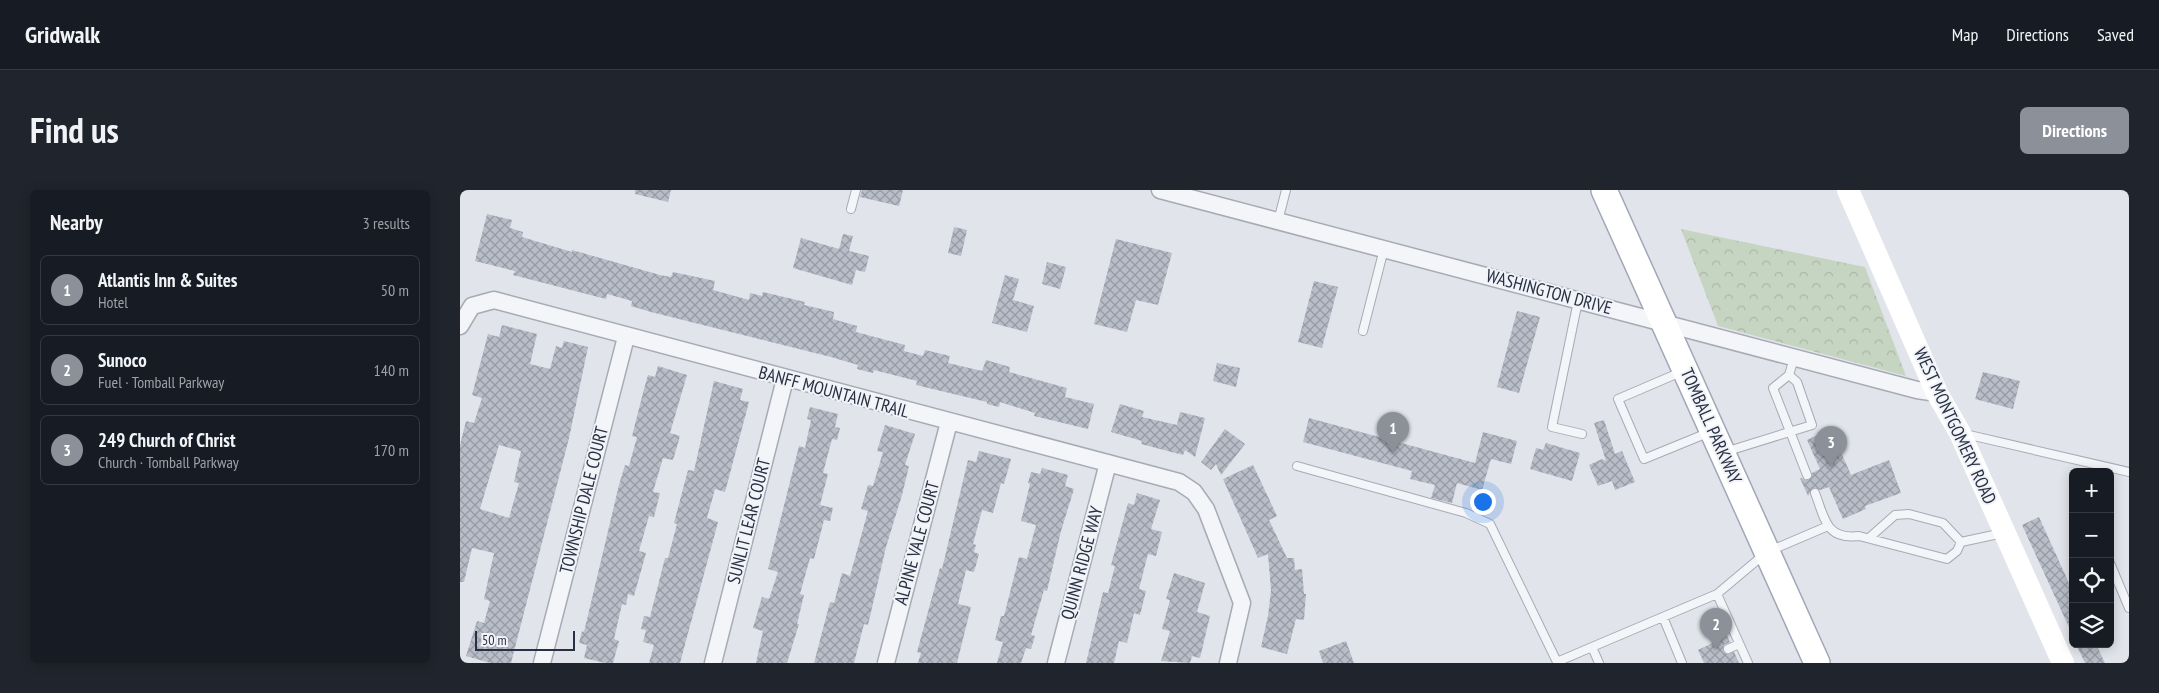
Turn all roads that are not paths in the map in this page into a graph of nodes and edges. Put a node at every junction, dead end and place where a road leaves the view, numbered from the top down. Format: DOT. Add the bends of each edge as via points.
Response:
graph roads {
  1 [pos="856,190"];
  2 [pos="1160,190"];
  3 [pos="1286,190"];
  4 [pos="1604,190"];
  5 [pos="1848,190"];
  6 [pos="851,209"];
  7 [pos="1278,221"];
  8 [pos="1384,249"];
  9 [pos="1578,300"];
  10 [pos="1664,323"];
  11 [pos="460,326"];
  12 [pos="1364,331"];
  13 [pos="626,337"];
  14 [pos="1794,358"];
  15 [pos="1686,370"];
  16 [pos="1789,375"];
  17 [pos="785,379"];
  18 [pos="1937,393"];
  19 [pos="949,422"];
  20 [pos="1790,431"];
  21 [pos="1960,433"];
  22 [pos="1582,434"];
  23 [pos="1718,442"];
  24 [pos="1108,463"];
  25 [pos="1296,466"];
  26 [pos="2129,472"];
  27 [pos="1807,475"];
  28 [pos="1815,492"];
  29 [pos="1828,526"];
  30 [pos="2005,532"];
  31 [pos="1869,538"];
  32 [pos="1961,542"];
  33 [pos="1767,552"];
  34 [pos="2114,573"];
  35 [pos="1717,594"];
  36 [pos="2129,608"];
  37 [pos="1664,617"];
  38 [pos="1739,644"];
  39 [pos="1592,647"];
  40 [pos="1728,649"];
  41 [pos="542,663"];
  42 [pos="713,663"];
  43 [pos="886,663"];
  44 [pos="1056,663"];
  45 [pos="1228,663"];
  46 [pos="1599,663"];
  47 [pos="1682,663"];
  48 [pos="1748,663"];
  49 [pos="1817,663"];
  50 [pos="2063,663"];
  1 -- 6 [label="lane"];
  2 -- 7 [label="street, WASHINGTON DRIVE"];
  3 -- 7 [label="lane"];
  4 -- 10 [label="main road, TOMBALL PARKWAY"];
  5 -- 18 [label="main road, WEST MONTGOMERY ROAD"];
  7 -- 8 [label="street, WASHINGTON DRIVE"];
  8 -- 9 [label="street, WASHINGTON DRIVE"];
  8 -- 12 [label="lane"];
  9 -- 10 [label="street, WASHINGTON DRIVE"];
  9 -- 22 [label="lane" via="1552,427"];
  10 -- 14 [label="street, WASHINGTON DRIVE"];
  10 -- 15 [label="main road, TOMBALL PARKWAY"];
  11 -- 13 [label="street, BANFF MOUNTAIN TRAIL" via="472,306 494,300"];
  13 -- 17 [label="street, BANFF MOUNTAIN TRAIL"];
  13 -- 41 [label="street, TOWNSHIP DALE COURT"];
  14 -- 16 [label="lane"];
  14 -- 18 [label="street, WASHINGTON DRIVE"];
  15 -- 23 [label="main road, TOMBALL PARKWAY"];
  15 -- 23 [label="lane" via="1618,399 1644,459"];
  16 -- 20 [label="lane" via="1773,388"];
  16 -- 20 [label="lane" via="1797,382 1812,425"];
  17 -- 19 [label="street, BANFF MOUNTAIN TRAIL"];
  17 -- 42 [label="street, SUNLIT LEAR COURT"];
  18 -- 21 [label="main road, WEST MONTGOMERY ROAD"];
  19 -- 24 [label="street, BANFF MOUNTAIN TRAIL"];
  19 -- 43 [label="street, ALPINE VALE COURT"];
  20 -- 23 [label="lane"];
  20 -- 27 [label="lane"];
  21 -- 26 [label="lane"];
  21 -- 30 [label="main road, WEST MONTGOMERY ROAD"];
  23 -- 33 [label="main road, TOMBALL PARKWAY"];
  24 -- 44 [label="street, QUINN RIDGE WAY"];
  24 -- 45 [label="street, BANFF MOUNTAIN TRAIL" via="1179,482 1194,492 1206,509 1242,603"];
  25 -- 39 [label="lane" via="1466,513 1490,524 1557,662"];
  28 -- 29 [label="lane"];
  29 -- 31 [label="lane" via="1834,533 1845,537"];
  29 -- 33 [label="lane"];
  30 -- 32 [label="lane"];
  30 -- 50 [label="main road, WEST MONTGOMERY ROAD"];
  31 -- 32 [label="lane" via="1947,559 1957,551"];
  31 -- 32 [label="lane" via="1895,515 1909,514 1944,523"];
  33 -- 35 [label="lane"];
  33 -- 49 [label="main road, TOMBALL PARKWAY"];
  34 -- 36 [label="lane"];
  35 -- 37 [label="lane"];
  35 -- 38 [label="lane"];
  37 -- 39 [label="lane"];
  37 -- 47 [label="lane"];
  38 -- 40 [label="lane"];
  38 -- 48 [label="lane"];
  39 -- 46 [label="lane"];
}
